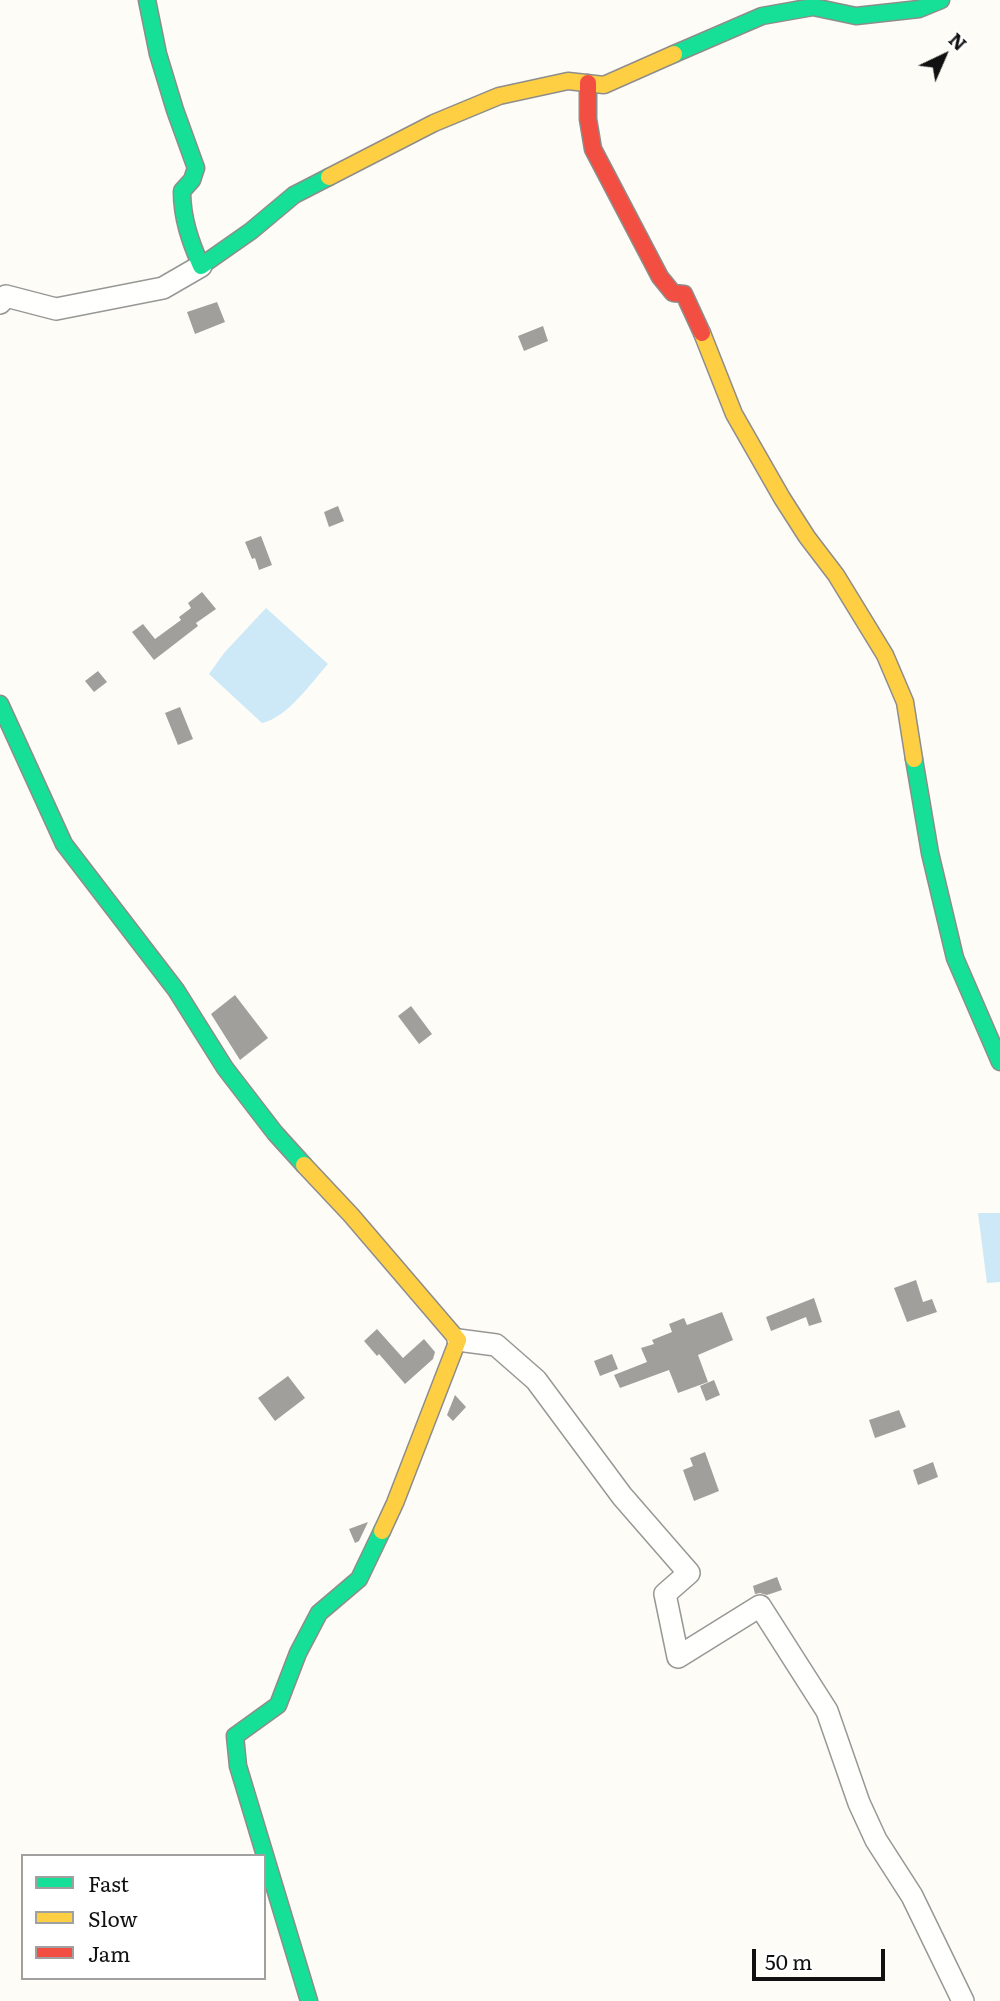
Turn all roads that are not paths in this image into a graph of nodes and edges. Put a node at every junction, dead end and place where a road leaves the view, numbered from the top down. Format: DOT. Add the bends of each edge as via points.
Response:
graph roads {
  1 [pos="147,0"];
  2 [pos="941,0"];
  3 [pos="588,83"];
  4 [pos="201,265"];
  5 [pos="0,303"];
  6 [pos="0,704"];
  7 [pos="1000,1062"];
  8 [pos="457,1340"];
  9 [pos="265,1854"];
  10 [pos="266,1859"];
  11 [pos="309,2001"];
  12 [pos="963,2001"];
  1 -- 4 [label="street" via="158,54 196,168 182,191 181,211"];
  2 -- 3 [label="street" via="919,9 856,16 813,7 762,16 604,85"];
  3 -- 4 [label="street" via="568,81 499,96 434,122 294,195"];
  3 -- 7 [label="street" via="593,149 606,176 660,277 673,293 684,294 734,414 782,498 879,645 905,702 930,853 956,958"];
  4 -- 5 [label="street" via="163,288 56,309 6,296"];
  6 -- 8 [label="street" via="64,844 176,990 225,1068 275,1133"];
  8 -- 9 [label="street" via="395,1503 359,1579 319,1613 278,1705 235,1736 238,1766"];
  8 -- 12 [label="street" via="496,1345 537,1380 622,1496 689,1573 665,1594 678,1657 760,1606 827,1711 876,1839 912,1896"];
  10 -- 11 [label="street"];
}
